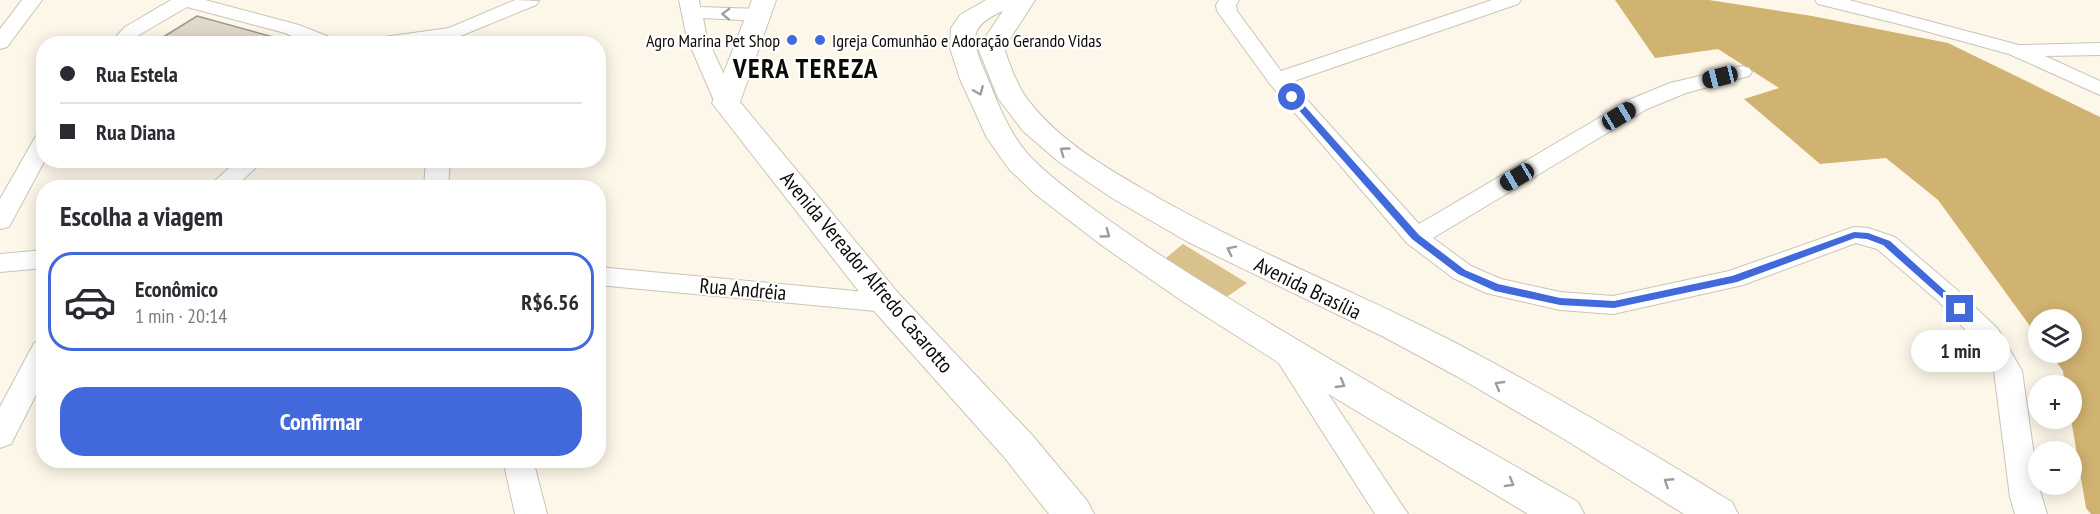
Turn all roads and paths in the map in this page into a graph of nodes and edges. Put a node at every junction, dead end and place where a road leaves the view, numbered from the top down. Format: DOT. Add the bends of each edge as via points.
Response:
graph roads {
  1 [pos="32,0"];
  2 [pos="183,0"];
  3 [pos="1008,0"];
  4 [pos="1023,0"];
  5 [pos="1511,0"];
  6 [pos="1825,0"];
  7 [pos="529,1"];
  8 [pos="690,6"];
  9 [pos="1228,6"];
  10 [pos="762,7"];
  11 [pos="127,36"];
  12 [pos="310,36"];
  13 [pos="455,36"];
  14 [pos="0,43"];
  15 [pos="2100,49"];
  16 [pos="2016,50"];
  17 [pos="977,51"];
  18 [pos="1742,72"];
  19 [pos="1277,80"];
  20 [pos="2100,89"];
  21 [pos="726,103"];
  22 [pos="36,155"];
  23 [pos="244,168"];
  24 [pos="229,180"];
  25 [pos="0,220"];
  26 [pos="1416,237"];
  27 [pos="36,260"];
  28 [pos="0,263"];
  29 [pos="606,277"];
  30 [pos="887,303"];
  31 [pos="1285,351"];
  32 [pos="36,366"];
  33 [pos="0,436"];
  34 [pos="520,468"];
  35 [pos="531,514"];
  36 [pos="1073,514"];
  37 [pos="1392,514"];
  38 [pos="1563,514"];
  39 [pos="1717,514"];
  40 [pos="2031,514"];
  1 -- 14 [label="street"];
  2 -- 11 [label="street"];
  2 -- 12 [label="street"];
  3 -- 17 [label="street, Avenida Brasília" via="974,16 963,26 960,39"];
  4 -- 17 [label="street"];
  5 -- 19 [label="street"];
  6 -- 16 [label="street"];
  7 -- 13 [label="street"];
  10 -- 8 [label="street, Avenida Vereador Alfredo Casarotto, one-way"];
  8 -- 21 [label="street, Avenida Vereador Alfredo Casarotto" via="697,38"];
  9 -- 19 [label="street"];
  10 -- 21 [label="street"];
  15 -- 16 [label="street"];
  16 -- 20 [label="street"];
  17 -- 31 [label="street, Avenida Brasília, one-way" via="996,131 1038,180 1144,261"];
  39 -- 17 [label="street, Avenida Brasília, one-way" via="1648,470 1434,348 1202,236 1100,177 1056,146 1023,113"];
  18 -- 26 [label="street" via="1678,88 1639,104"];
  19 -- 26 [label="street"];
  21 -- 30 [label="street, Avenida Vereador Alfredo Casarotto"];
  22 -- 25 [label="street"];
  23 -- 24 [label="street"];
  26 -- 40 [label="street" via="1462,272 1495,287 1560,301 1614,304 1734,279 1854,235 1886,243 1988,336 2008,371"];
  27 -- 28 [label="street"];
  29 -- 30 [label="street, Rua Andréia"];
  30 -- 36 [label="street, Avenida Vereador Alfredo Casarotto" via="1018,446"];
  31 -- 37 [label="street"];
  31 -- 38 [label="street, Avenida Brasília, one-way"];
  32 -- 33 [label="street"];
  34 -- 35 [label="street"];
}
